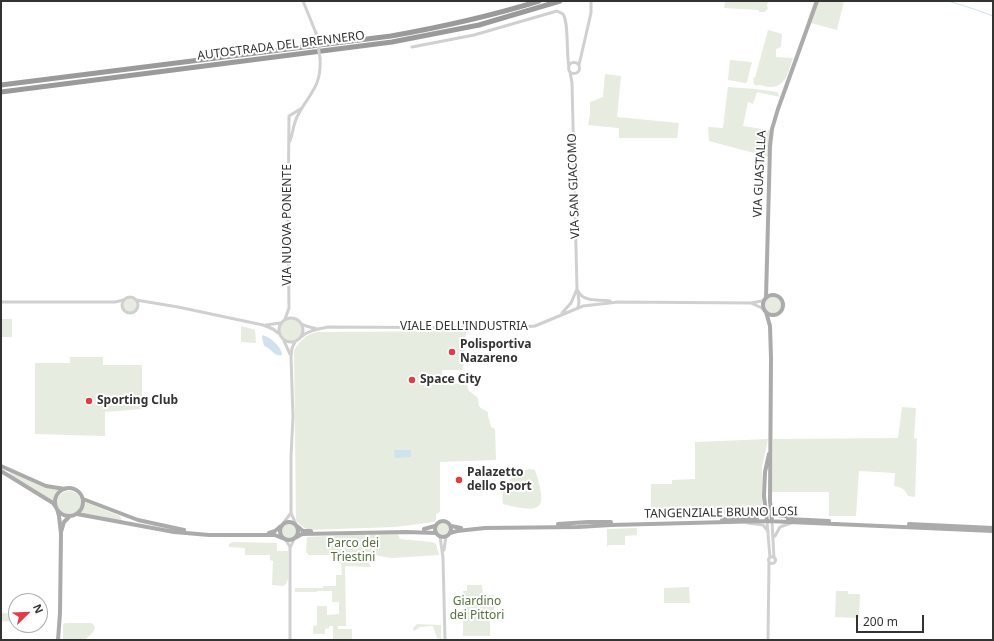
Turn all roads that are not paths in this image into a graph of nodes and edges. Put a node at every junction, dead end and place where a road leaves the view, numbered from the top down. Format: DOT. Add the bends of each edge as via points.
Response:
graph roads {
  1 [pos="303,1"];
  2 [pos="539,1"];
  3 [pos="560,1"];
  4 [pos="591,1"];
  5 [pos="817,1"];
  6 [pos="412,47"];
  7 [pos="567,55"];
  8 [pos="580,60"];
  9 [pos="574,63"];
  10 [pos="579,65"];
  11 [pos="569,66"];
  12 [pos="570,72"];
  13 [pos="576,73"];
  14 [pos="572,84"];
  15 [pos="1,85"];
  16 [pos="1,92"];
  17 [pos="302,108"];
  18 [pos="289,143"];
  19 [pos="766,284"];
  20 [pos="577,291"];
  21 [pos="775,295"];
  22 [pos="574,298"];
  23 [pos="766,298"];
  24 [pos="124,300"];
  25 [pos="136,300"];
  26 [pos="1,302"];
  27 [pos="115,302"];
  28 [pos="144,302"];
  29 [pos="618,302"];
  30 [pos="751,303"];
  31 [pos="122,307"];
  32 [pos="138,307"];
  33 [pos="578,307"];
  34 [pos="289,308"];
  35 [pos="765,310"];
  36 [pos="775,315"];
  37 [pos="559,316"];
  38 [pos="294,318"];
  39 [pos="285,319"];
  40 [pos="280,323"];
  41 [pos="301,324"];
  42 [pos="263,325"];
  43 [pos="770,326"];
  44 [pos="317,329"];
  45 [pos="278,333"];
  46 [pos="301,338"];
  47 [pos="283,340"];
  48 [pos="296,342"];
  49 [pos="291,357"];
  50 [pos="771,441"];
  51 [pos="1,466"];
  52 [pos="1,471"];
  53 [pos="771,471"];
  54 [pos="764,472"];
  55 [pos="65,490"];
  56 [pos="764,493"];
  57 [pos="770,493"];
  58 [pos="82,499"];
  59 [pos="765,507"];
  60 [pos="770,508"];
  61 [pos="57,509"];
  62 [pos="291,513"];
  63 [pos="77,514"];
  64 [pos="70,516"];
  65 [pos="740,518"];
  66 [pos="767,519"];
  67 [pos="772,520"];
  68 [pos="804,520"];
  69 [pos="744,521"];
  70 [pos="284,522"];
  71 [pos="793,522"];
  72 [pos="296,525"];
  73 [pos="280,526"];
  74 [pos="435,526"];
  75 [pos="451,526"];
  76 [pos="993,528"];
  77 [pos="993,531"];
  78 [pos="436,532"];
  79 [pos="450,533"];
  80 [pos="768,533"];
  81 [pos="61,534"];
  82 [pos="440,536"];
  83 [pos="446,536"];
  84 [pos="294,538"];
  85 [pos="774,538"];
  86 [pos="284,539"];
  87 [pos="290,548"];
  88 [pos="443,558"];
  89 [pos="770,558"];
  90 [pos="774,558"];
  91 [pos="771,563"];
  92 [pos="58,640"];
  93 [pos="290,640"];
  94 [pos="445,640"];
  95 [pos="768,640"];
  1 -- 17 [label="street, VIA NUOVA PONENTE, bridge" via="316,33 320,74 316,87"];
  2 -- 15 [label="highway, AUTOSTRADA DEL BRENNERO" via="479,18 391,36"];
  3 -- 16 [label="highway, AUTOSTRADA DEL BRENNERO" via="479,25 392,42"];
  4 -- 8 [label="street" via="591,13"];
  5 -- 19 [label="main road, VIA GUASTALLA" via="772,129"];
  6 -- 7 [label="street" via="474,35 557,11 563,14 566,20"];
  7 -- 9 [label="street"];
  7 -- 11 [label="street"];
  8 -- 9 [label="street"];
  8 -- 10 [label="street"];
  9 -- 10 [label="street"];
  9 -- 11 [label="street"];
  10 -- 13 [label="street"];
  11 -- 12 [label="street"];
  12 -- 13 [label="street"];
  12 -- 14 [label="street, VIA SAN GIACOMO"];
  13 -- 14 [label="street, VIA SAN GIACOMO"];
  14 -- 20 [label="street, VIA SAN GIACOMO"];
  17 -- 18 [label="street, VIA NUOVA PONENTE" via="296,118"];
  17 -- 18 [label="street, VIA NUOVA PONENTE" via="289,116"];
  18 -- 34 [label="street, VIA NUOVA PONENTE"];
  19 -- 21 [label="main road"];
  19 -- 23 [label="main road, VIA GUASTALLA"];
  20 -- 22 [label="street, VIA SAN GIACOMO"];
  20 -- 29 [label="street" via="582,298"];
  20 -- 33 [label="street, VIA SAN GIACOMO"];
  21 -- 23 [label="main road"];
  21 -- 36 [label="main road" via="780,298 783,306"];
  22 -- 33 [label="street" via="574,303"];
  22 -- 37 [label="street, VIA SAN GIACOMO"];
  23 -- 30 [label="street, VIALE DELL'INDUSTRIA"];
  23 -- 35 [label="main road" via="763,305"];
  24 -- 25 [label="street" via="130,297"];
  24 -- 27 [label="street"];
  24 -- 31 [label="street"];
  25 -- 28 [label="street"];
  25 -- 32 [label="street"];
  26 -- 27 [label="street"];
  27 -- 31 [label="street"];
  28 -- 32 [label="street"];
  28 -- 42 [label="street"];
  29 -- 30 [label="street, VIALE DELL'INDUSTRIA"];
  29 -- 33 [label="street, VIALE DELL'INDUSTRIA"];
  30 -- 35 [label="street, VIALE DELL'INDUSTRIA"];
  31 -- 32 [label="street" via="124,312 130,314"];
  33 -- 37 [label="street, VIALE DELL'INDUSTRIA"];
  34 -- 38 [label="street, VIA NUOVA PONENTE"];
  34 -- 39 [label="street, VIA NUOVA PONENTE"];
  35 -- 36 [label="main road"];
  35 -- 43 [label="main road"];
  36 -- 43 [label="main road"];
  37 -- 44 [label="street, VIALE DELL'INDUSTRIA" via="535,326 523,327"];
  38 -- 39 [label="street"];
  38 -- 41 [label="street"];
  39 -- 40 [label="street"];
  40 -- 42 [label="street"];
  40 -- 45 [label="street"];
  41 -- 44 [label="street, VIALE DELL'INDUSTRIA"];
  41 -- 46 [label="street"];
  42 -- 45 [label="street"];
  43 -- 50 [label="main road"];
  44 -- 46 [label="street, VIALE DELL'INDUSTRIA"];
  45 -- 47 [label="street"];
  46 -- 48 [label="street"];
  47 -- 48 [label="street"];
  47 -- 49 [label="street"];
  48 -- 49 [label="street"];
  49 -- 62 [label="street"];
  50 -- 53 [label="main road"];
  50 -- 54 [label="main road"];
  51 -- 55 [label="main road" via="46,486"];
  52 -- 61 [label="main road" via="53,503"];
  53 -- 54 [label="main road"];
  53 -- 57 [label="main road"];
  54 -- 56 [label="main road"];
  55 -- 58 [label="main road" via="76,491"];
  55 -- 61 [label="main road" via="56,499"];
  56 -- 57 [label="main road"];
  56 -- 59 [label="main road"];
  57 -- 60 [label="main road"];
  58 -- 63 [label="main road" via="82,507"];
  58 -- 73 [label="main road" via="138,520 180,530 270,533"];
  59 -- 65 [label="main road" via="759,513"];
  59 -- 66 [label="main road"];
  60 -- 67 [label="main road"];
  60 -- 68 [label="main road" via="777,515"];
  61 -- 64 [label="main road"];
  61 -- 81 [label="main road"];
  62 -- 70 [label="street"];
  62 -- 72 [label="street"];
  63 -- 64 [label="main road"];
  63 -- 86 [label="main road" via="167,531 209,535 275,535"];
  64 -- 81 [label="main road" via="64,522"];
  65 -- 66 [label="main road, TANGENZIALE BRUNO LOSI"];
  65 -- 75 [label="main road, TANGENZIALE BRUNO LOSI" via="466,528"];
  66 -- 67 [label="main road, TANGENZIALE BRUNO LOSI"];
  66 -- 69 [label="main road, TANGENZIALE BRUNO LOSI"];
  66 -- 80 [label="street"];
  67 -- 68 [label="main road, TANGENZIALE BRUNO LOSI"];
  67 -- 71 [label="main road, TANGENZIALE BRUNO LOSI"];
  67 -- 85 [label="street"];
  68 -- 76 [label="main road, TANGENZIALE BRUNO LOSI"];
  69 -- 79 [label="main road, TANGENZIALE BRUNO LOSI" via="485,528"];
  69 -- 80 [label="street" via="763,526"];
  70 -- 72 [label="main road" via="291,521"];
  70 -- 73 [label="main road"];
  71 -- 77 [label="main road, TANGENZIALE BRUNO LOSI"];
  71 -- 85 [label="street" via="780,527"];
  72 -- 74 [label="main road" via="306,531 322,532 421,530"];
  72 -- 84 [label="main road" via="298,532"];
  73 -- 86 [label="main road"];
  74 -- 75 [label="main road" via="442,520"];
  74 -- 78 [label="main road"];
  75 -- 79 [label="main road"];
  78 -- 82 [label="main road"];
  78 -- 84 [label="main road" via="302,534"];
  79 -- 83 [label="main road"];
  80 -- 89 [label="street"];
  81 -- 92 [label="main road"];
  82 -- 83 [label="main road"];
  82 -- 88 [label="street"];
  83 -- 88 [label="street"];
  84 -- 86 [label="main road"];
  84 -- 87 [label="street"];
  85 -- 90 [label="street"];
  86 -- 87 [label="street"];
  87 -- 93 [label="street"];
  88 -- 94 [label="street"];
  89 -- 90 [label="street"];
  89 -- 91 [label="street" via="768,560"];
  90 -- 91 [label="street" via="775,562"];
  91 -- 95 [label="street"];
}
